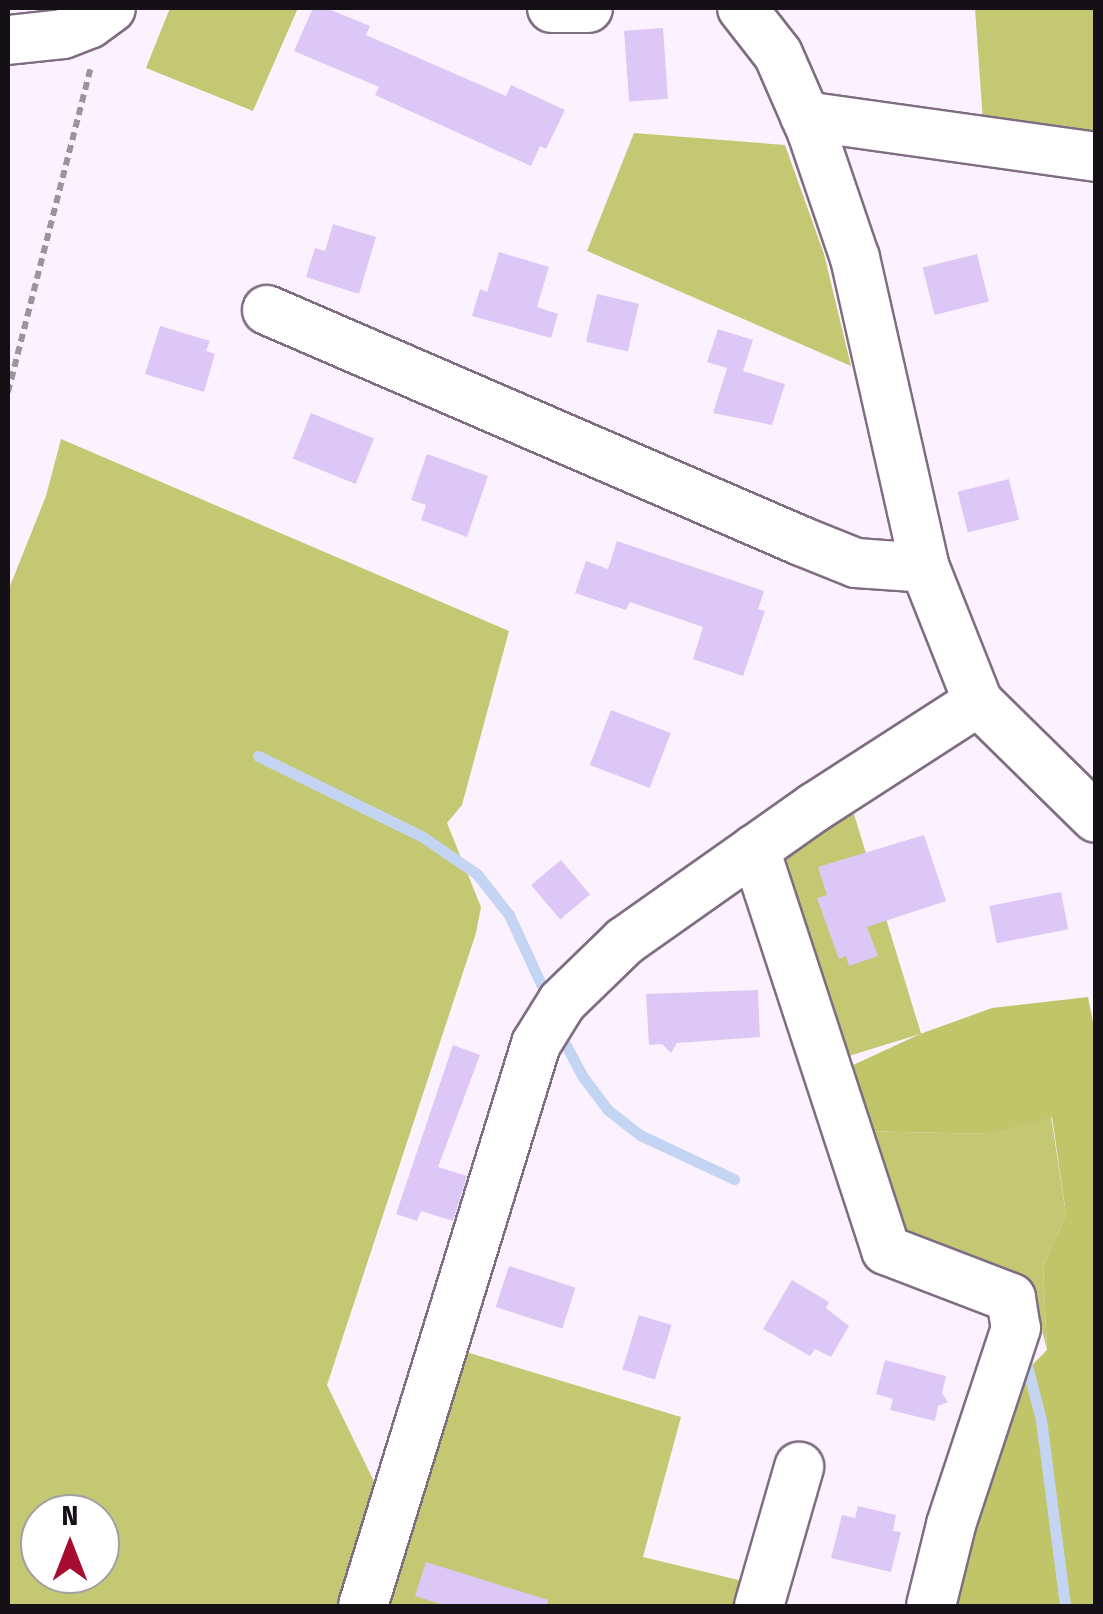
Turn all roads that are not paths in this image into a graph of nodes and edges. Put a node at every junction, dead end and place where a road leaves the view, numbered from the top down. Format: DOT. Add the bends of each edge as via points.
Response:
graph roads {
  1 [pos="552,8"];
  2 [pos="588,8"];
  3 [pos="742,8"];
  4 [pos="108,10"];
  5 [pos="23,39"];
  6 [pos="805,116"];
  7 [pos="1096,158"];
  8 [pos="267,310"];
  9 [pos="925,568"];
  10 [pos="978,702"];
  11 [pos="1096,818"];
  12 [pos="754,849"];
  13 [pos="799,1467"];
  14 [pos="363,1606"];
  15 [pos="759,1606"];
  16 [pos="930,1606"];
  1 -- 2 [label="street"];
  3 -- 6 [label="street" via="778,54"];
  4 -- 5 [label="street" via="64,34"];
  6 -- 7 [label="street"];
  6 -- 9 [label="street" via="854,258"];
  8 -- 9 [label="street" via="838,556"];
  9 -- 10 [label="street"];
  10 -- 11 [label="street"];
  10 -- 12 [label="street"];
  12 -- 14 [label="street" via="624,941 562,1002 536,1044"];
  12 -- 16 [label="street" via="886,1250 1012,1298 1016,1328"];
  13 -- 15 [label="street"];
}
